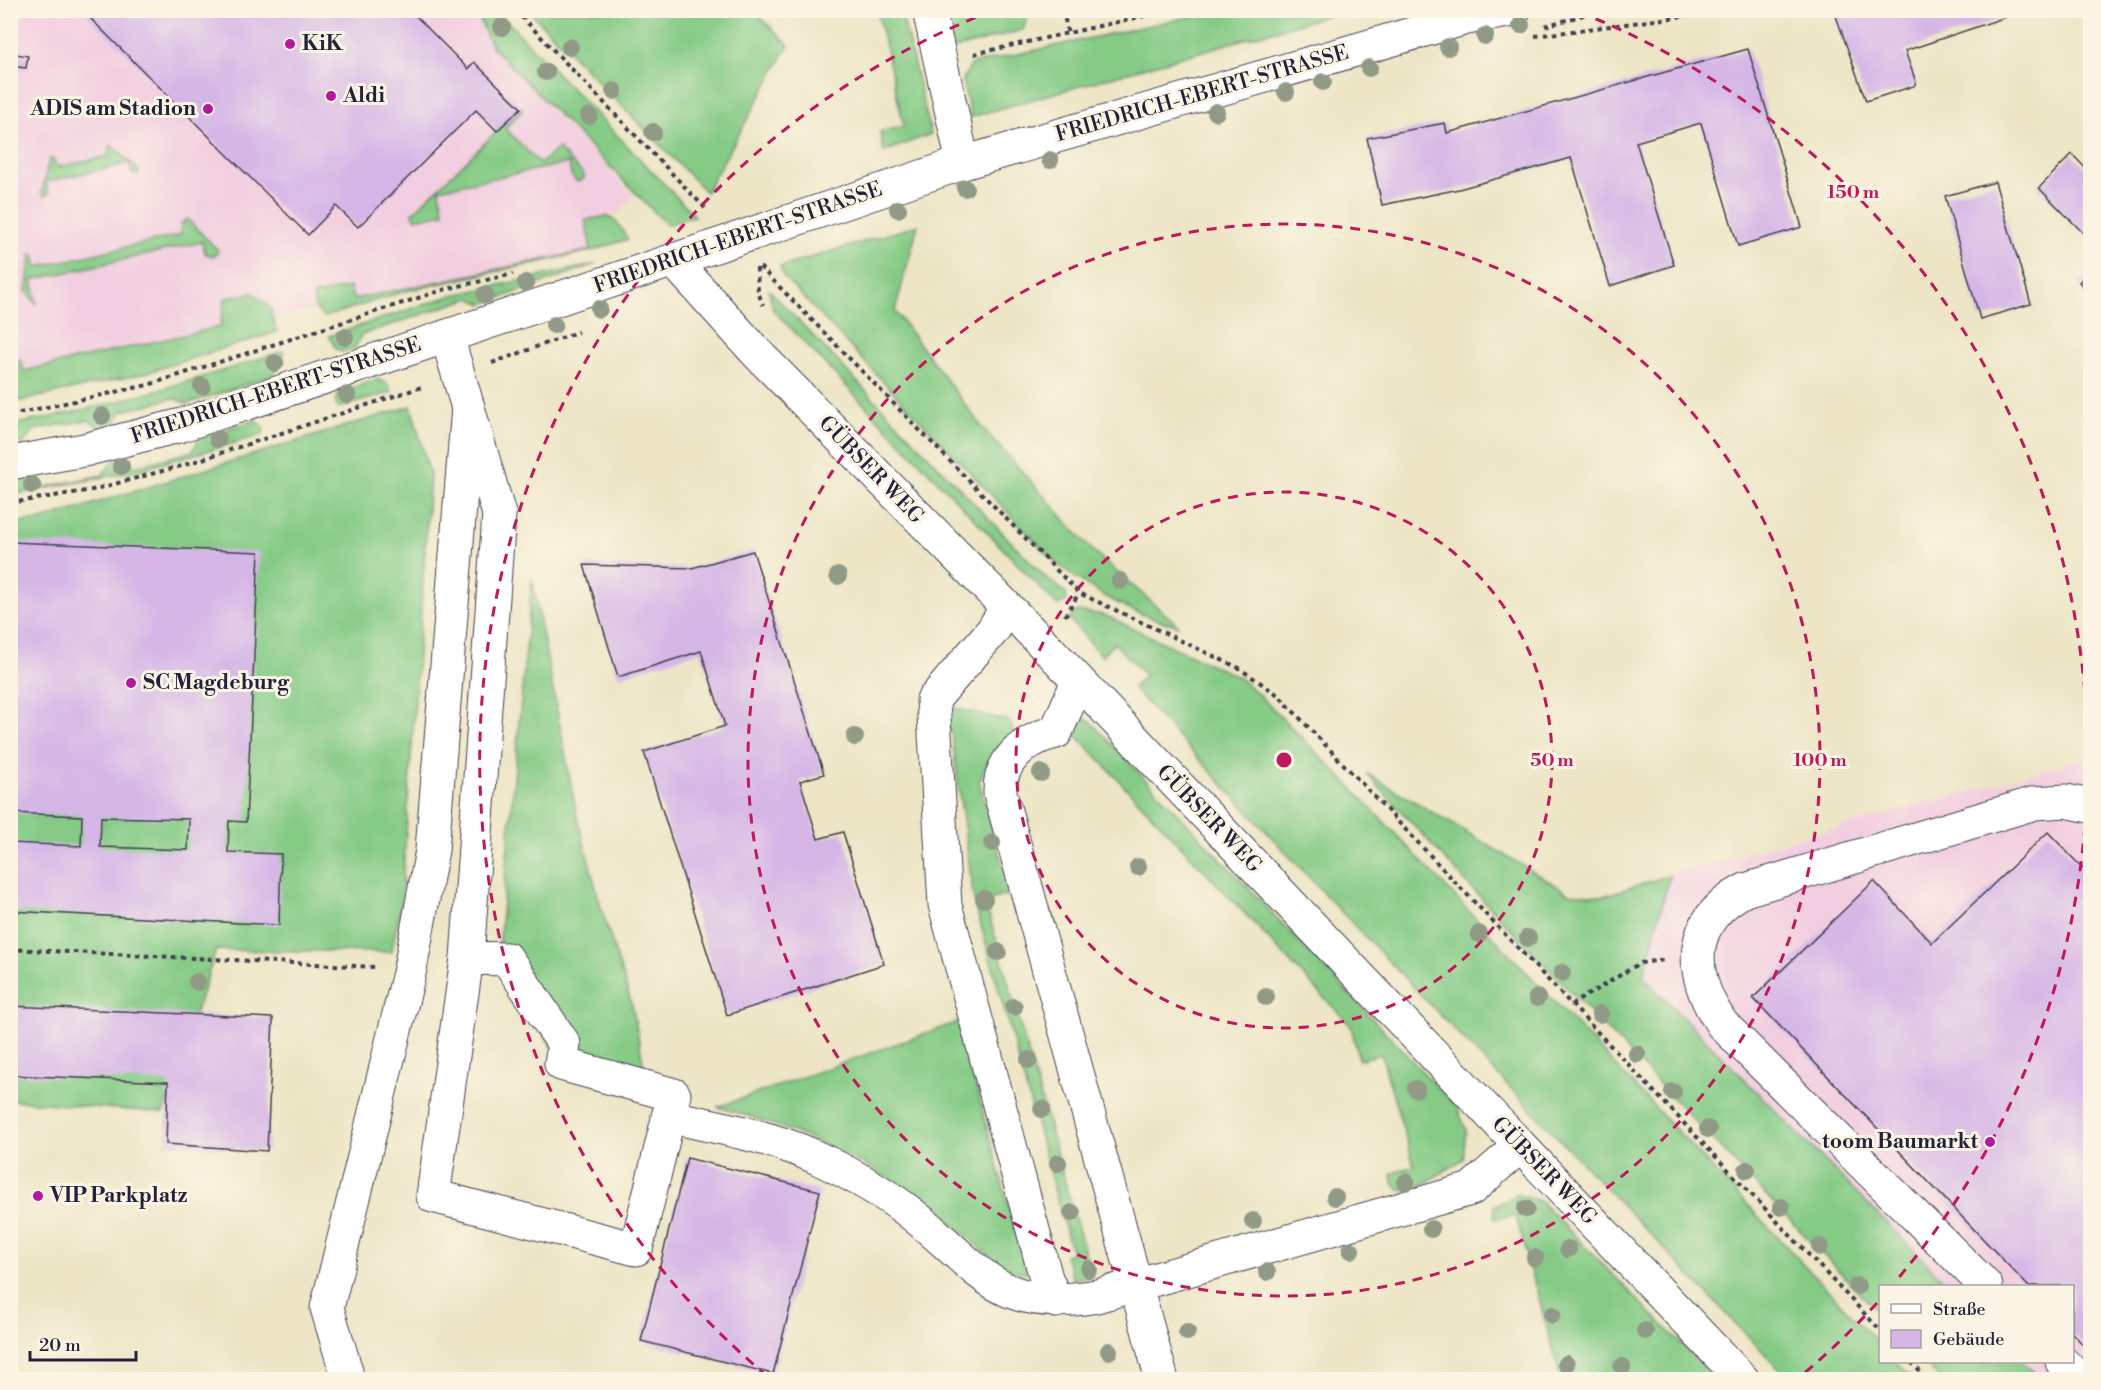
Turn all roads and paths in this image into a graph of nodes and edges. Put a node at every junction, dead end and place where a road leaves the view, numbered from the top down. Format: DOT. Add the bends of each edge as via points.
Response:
graph roads {
  1 [pos="515,10"];
  2 [pos="929,10"];
  3 [pos="1063,10"];
  4 [pos="1171,10"];
  5 [pos="1731,10"];
  6 [pos="1472,14"];
  7 [pos="1522,23"];
  8 [pos="1068,33"];
  9 [pos="988,51"];
  10 [pos="963,163"];
  11 [pos="714,218"];
  12 [pos="673,260"];
  13 [pos="757,265"];
  14 [pos="447,336"];
  15 [pos="468,407"];
  16 [pos="10,463"];
  17 [pos="1079,593"];
  18 [pos="1006,608"];
  19 [pos="1061,621"];
  20 [pos="1078,681"];
  21 [pos="2091,806"];
  22 [pos="10,949"];
  23 [pos="1697,955"];
  24 [pos="467,958"];
  25 [pos="410,969"];
  26 [pos="1571,1005"];
  27 [pos="668,1116"];
  28 [pos="1520,1146"];
  29 [pos="1136,1285"];
  30 [pos="1984,1285"];
  31 [pos="1056,1301"];
  32 [pos="1879,1328"];
  33 [pos="1912,1363"];
  34 [pos="2063,1363"];
  35 [pos="346,1371"];
  36 [pos="1162,1380"];
  37 [pos="1743,1380"];
  38 [pos="1928,1380"];
  39 [pos="2080,1380"];
  1 -- 11 [label="path"];
  2 -- 10 [label="street"];
  3 -- 8 [label="path"];
  4 -- 8 [label="path"];
  5 -- 7 [label="path" via="1540,38"];
  6 -- 7 [label="street, FRIEDRICH-EBERT-STRASSE"];
  6 -- 10 [label="street, FRIEDRICH-EBERT-STRASSE"];
  8 -- 9 [label="path"];
  10 -- 12 [label="street, FRIEDRICH-EBERT-STRASSE"];
  12 -- 14 [label="street, FRIEDRICH-EBERT-STRASSE"];
  12 -- 18 [label="street, GÜBSER WEG" via="772,368"];
  13 -- 17 [label="path"];
  14 -- 15 [label="street"];
  14 -- 16 [label="street, FRIEDRICH-EBERT-STRASSE" via="182,425 84,450"];
  15 -- 24 [label="street" via="499,514"];
  15 -- 25 [label="street" via="432,850"];
  17 -- 19 [label="path"];
  17 -- 26 [label="path" via="1239,668 1264,684"];
  18 -- 20 [label="street, GÜBSER WEG"];
  18 -- 31 [label="street" via="993,630 933,700 945,905 1046,1278"];
  20 -- 28 [label="street, GÜBSER WEG"];
  20 -- 29 [label="street" via="1056,732 1031,740 1007,764 1000,793"];
  21 -- 23 [label="street" via="2035,802 1745,890 1712,917 1702,934"];
  22 -- 25 [label="path"];
  23 -- 26 [label="path" via="1640,963"];
  23 -- 30 [label="street" via="1707,999 1722,1024"];
  24 -- 27 [label="street" via="507,959 564,1044 561,1064 674,1095"];
  24 -- 27 [label="street" via="434,1196 636,1249"];
  25 -- 35 [label="street" via="327,1308"];
  26 -- 32 [label="path"];
  27 -- 31 [label="street" via="761,1138 824,1161 908,1211 995,1284 1024,1297"];
  28 -- 29 [label="street" via="1471,1189"];
  28 -- 37 [label="street, GÜBSER WEG"];
  29 -- 31 [label="street" via="1097,1296"];
  29 -- 36 [label="street"];
  33 -- 38 [label="path"];
  34 -- 39 [label="street"];
}
